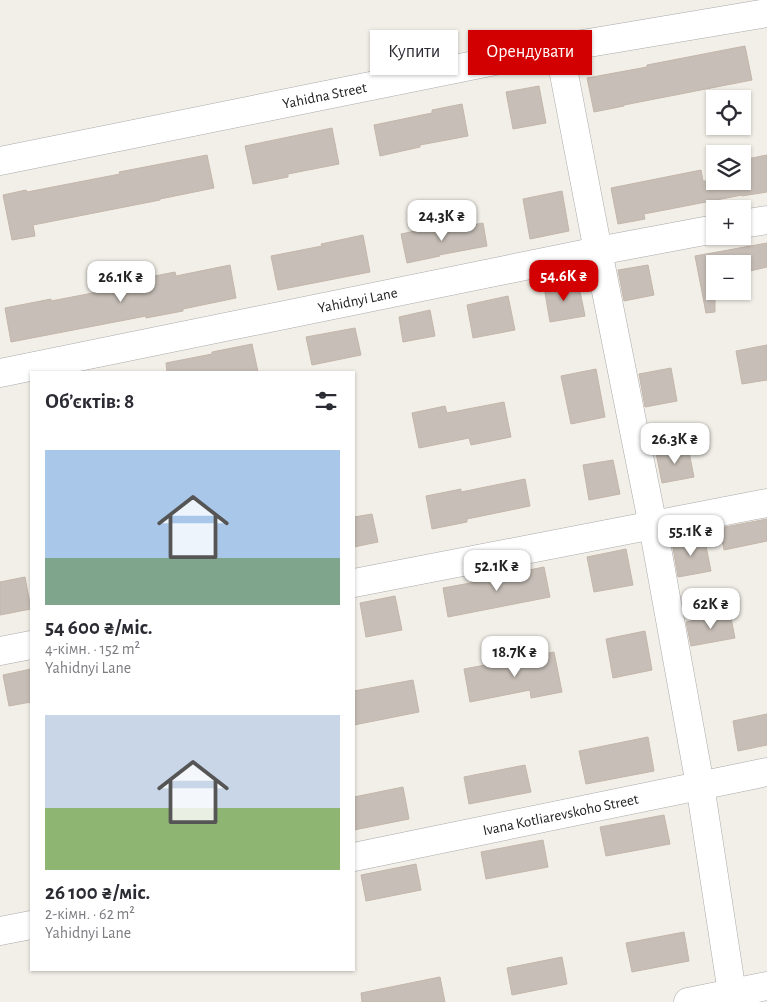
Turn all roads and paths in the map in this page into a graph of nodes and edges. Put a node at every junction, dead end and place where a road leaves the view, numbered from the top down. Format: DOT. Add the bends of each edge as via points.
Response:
graph roads {
  1 [pos="767,13"];
  2 [pos="592,42"];
  3 [pos="468,66"];
  4 [pos="564,75"];
  5 [pos="0,160"];
  6 [pos="767,220"];
  7 [pos="751,223"];
  8 [pos="706,231"];
  9 [pos="598,251"];
  10 [pos="0,373"];
  11 [pos="767,503"];
  12 [pos="653,526"];
  13 [pos="355,583"];
  14 [pos="30,645"];
  15 [pos="0,651"];
  16 [pos="767,772"];
  17 [pos="700,785"];
  18 [pos="355,857"];
  19 [pos="30,925"];
  20 [pos="0,931"];
  21 [pos="767,986"];
  22 [pos="734,998"];
  23 [pos="688,1002"];
  1 -- 2 [label="street, Yahidna Street"];
  3 -- 5 [label="street, Yahidna Street"];
  4 -- 9 [label="street"];
  6 -- 7 [label="street"];
  8 -- 9 [label="street, Yahidnyi Lane"];
  9 -- 10 [label="street, Yahidnyi Lane"];
  9 -- 12 [label="street"];
  11 -- 12 [label="street"];
  12 -- 13 [label="street"];
  12 -- 17 [label="street"];
  14 -- 15 [label="street"];
  16 -- 17 [label="street, Ivana Kotliarevskoho Street"];
  17 -- 18 [label="street, Ivana Kotliarevskoho Street"];
  17 -- 22 [label="street"];
  19 -- 20 [label="street"];
  21 -- 22 [label="street"];
  22 -- 23 [label="street"];
}
